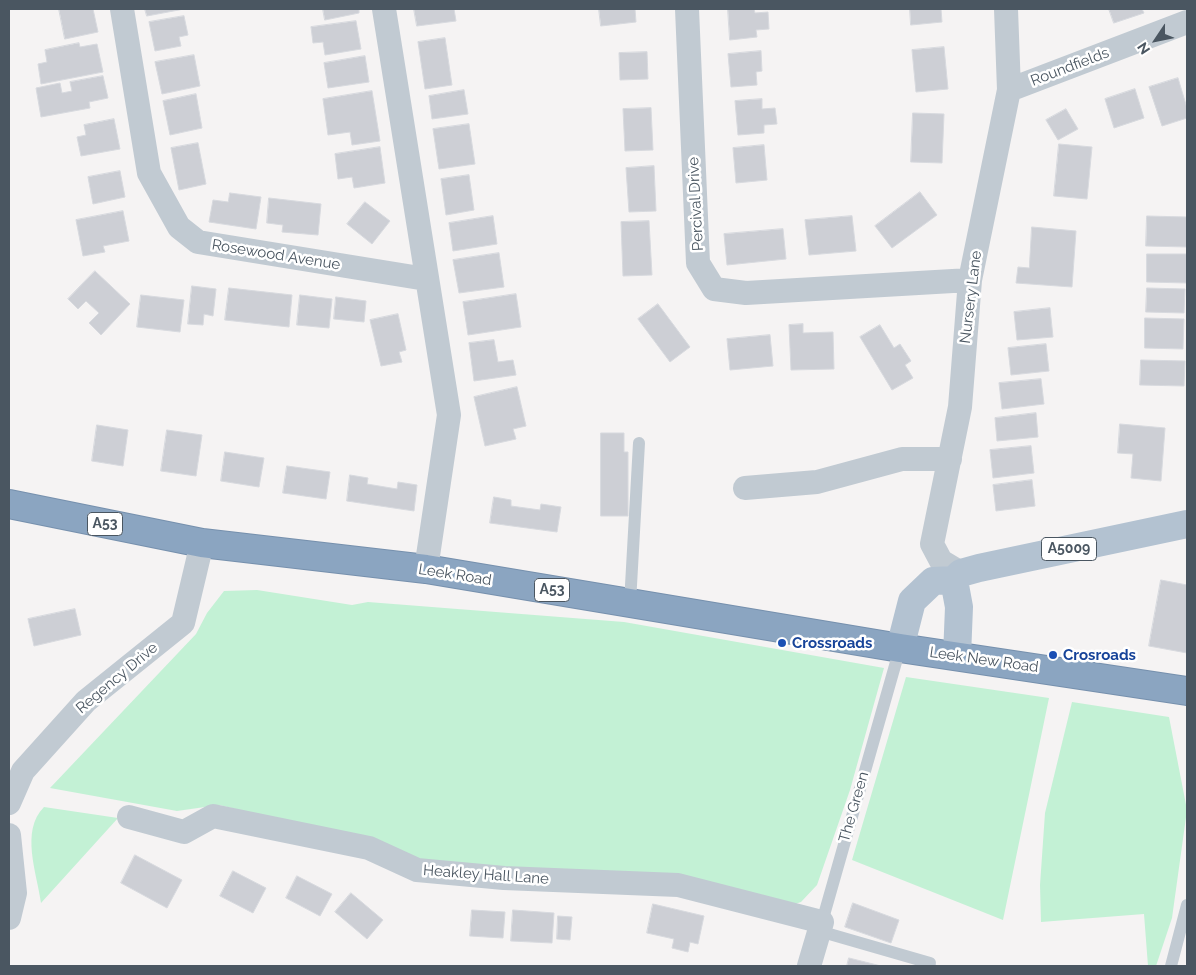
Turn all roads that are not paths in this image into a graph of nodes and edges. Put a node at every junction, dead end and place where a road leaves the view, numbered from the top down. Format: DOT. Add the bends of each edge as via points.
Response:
graph roads {
  1 [pos="122,9"];
  2 [pos="384,9"];
  3 [pos="687,9"];
  4 [pos="1006,9"];
  5 [pos="1187,22"];
  6 [pos="1008,90"];
  7 [pos="426,279"];
  8 [pos="970,280"];
  9 [pos="639,443"];
  10 [pos="950,459"];
  11 [pos="745,488"];
  12 [pos="9,504"];
  13 [pos="1187,525"];
  14 [pos="202,543"];
  15 [pos="426,570"];
  16 [pos="957,577"];
  17 [pos="630,603"];
  18 [pos="900,648"];
  19 [pos="958,656"];
  20 [pos="1187,690"];
  21 [pos="9,803"];
  22 [pos="129,817"];
  23 [pos="9,835"];
  24 [pos="1187,905"];
  25 [pos="9,918"];
  26 [pos="820,926"];
  27 [pos="930,962"];
  28 [pos="809,966"];
  29 [pos="1171,966"];
  1 -- 7 [label="street, Rosewood Avenue" via="149,173 179,227 198,242"];
  2 -- 7 [label="street"];
  3 -- 8 [label="street, Percival Drive" via="698,263 714,289 746,293"];
  4 -- 6 [label="street, Nursery Lane"];
  5 -- 6 [label="street, Roundfields"];
  6 -- 8 [label="street, Nursery Lane"];
  7 -- 15 [label="street" via="449,415"];
  8 -- 10 [label="street, Nursery Lane" via="960,407"];
  9 -- 17 [label="lane"];
  10 -- 11 [label="street" via="902,459 817,482"];
  10 -- 16 [label="street, Nursery Lane" via="932,544 941,562"];
  12 -- 14 [label="highway, Leek Road / A53"];
  13 -- 16 [label="main road, A5009"];
  14 -- 15 [label="highway, Leek Road / A53"];
  14 -- 21 [label="street, Regency Drive" via="183,623 86,701 23,771"];
  15 -- 17 [label="highway, Leek Road / A53"];
  16 -- 18 [label="main road, A5009" via="933,581 912,601"];
  16 -- 19 [label="main road"];
  17 -- 18 [label="highway, Leek Road / A53"];
  18 -- 19 [label="highway, Leek New Road / A53"];
  18 -- 26 [label="lane, The Green"];
  19 -- 20 [label="highway, Leek New Road / A53"];
  22 -- 26 [label="street, Heakley Hall Lane" via="184,832 213,816 244,821 369,848 417,870 504,878 678,885"];
  23 -- 25 [label="street" via="15,893"];
  24 -- 29 [label="lane"];
  26 -- 27 [label="lane"];
  26 -- 28 [label="street, The Green"];
}
